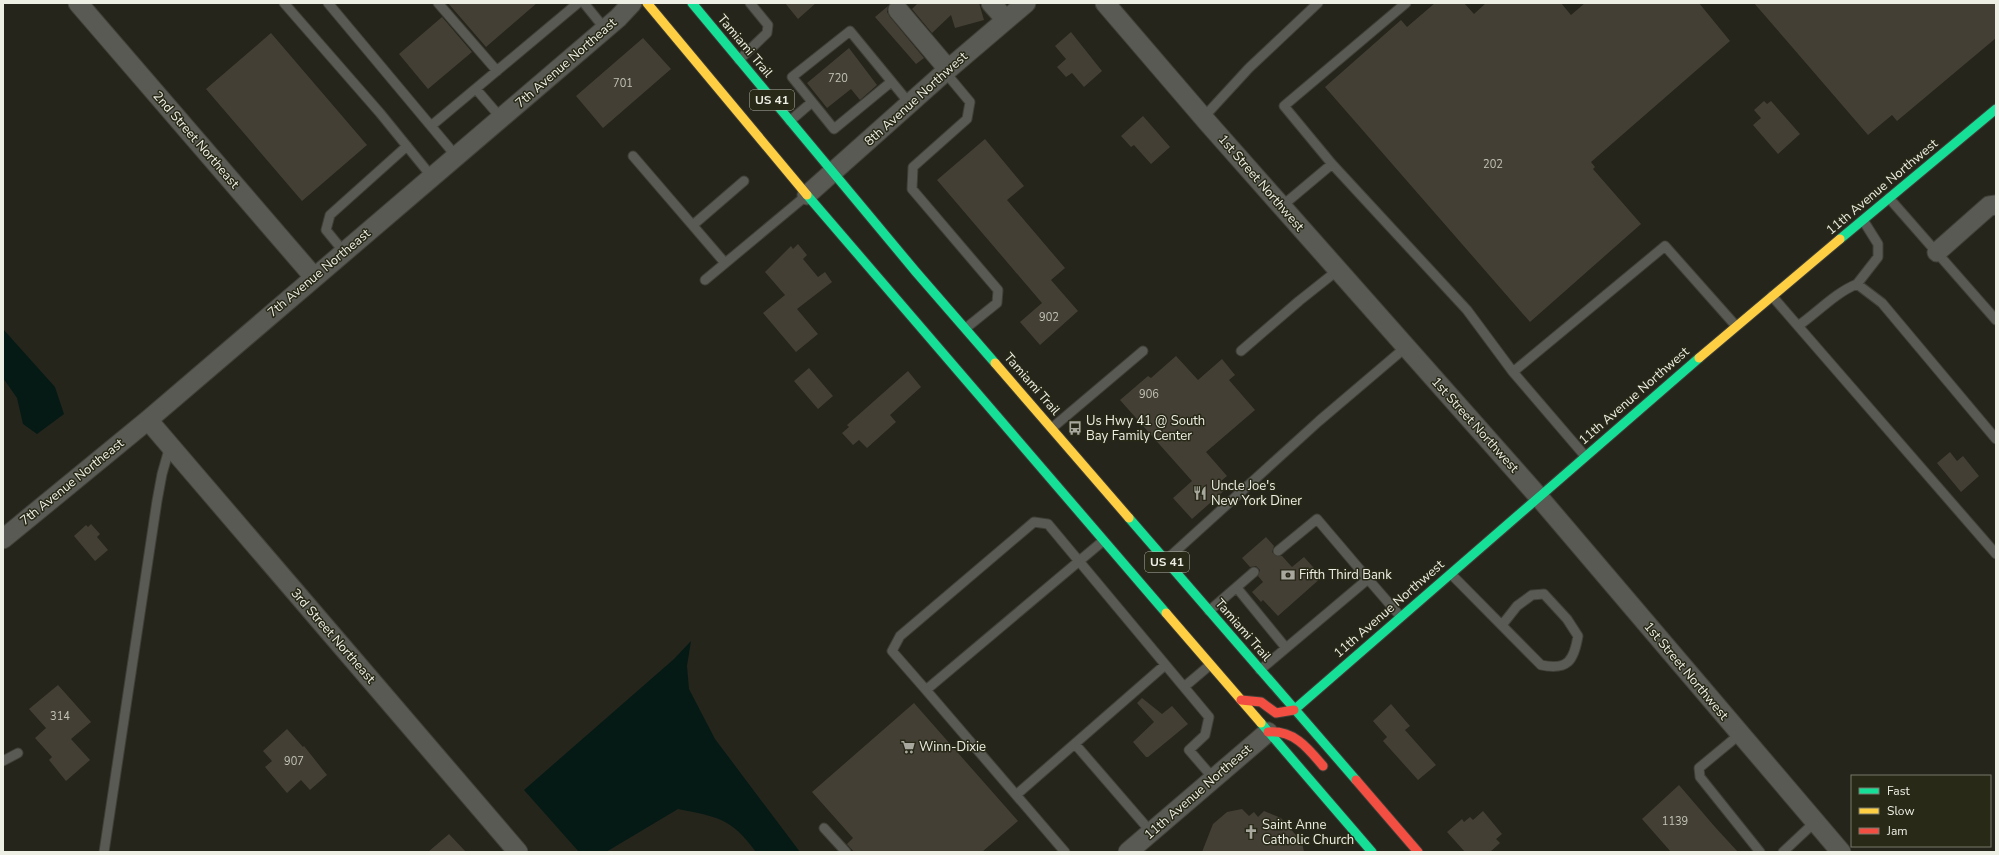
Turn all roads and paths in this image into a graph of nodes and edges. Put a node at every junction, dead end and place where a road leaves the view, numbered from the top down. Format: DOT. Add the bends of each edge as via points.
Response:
graph roads {
  1 [pos="78,3"];
  2 [pos="284,3"];
  3 [pos="328,3"];
  4 [pos="438,3"];
  5 [pos="578,3"];
  6 [pos="584,3"];
  7 [pos="632,3"];
  8 [pos="647,3"];
  9 [pos="692,3"];
  10 [pos="750,3"];
  11 [pos="991,3"];
  12 [pos="1026,3"];
  13 [pos="1105,3"];
  14 [pos="1318,3"];
  15 [pos="1406,3"];
  16 [pos="898,10"];
  17 [pos="1006,20"];
  18 [pos="605,29"];
  19 [pos="739,60"];
  20 [pos="497,71"];
  21 [pos="946,71"];
  22 [pos="891,82"];
  23 [pos="476,89"];
  24 [pos="812,102"];
  25 [pos="910,104"];
  26 [pos="1996,109"];
  27 [pos="501,118"];
  28 [pos="1203,118"];
  29 [pos="790,121"];
  30 [pos="431,126"];
  31 [pos="407,146"];
  32 [pos="456,156"];
  33 [pos="633,156"];
  34 [pos="1332,164"];
  35 [pos="832,173"];
  36 [pos="432,177"];
  37 [pos="744,181"];
  38 [pos="807,196"];
  39 [pos="1889,198"];
  40 [pos="1996,205"];
  41 [pos="1282,206"];
  42 [pos="1863,220"];
  43 [pos="693,225"];
  44 [pos="344,252"];
  45 [pos="1937,252"];
  46 [pos="725,263"];
  47 [pos="1338,270"];
  48 [pos="314,277"];
  49 [pos="705,280"];
  50 [pos="1857,284"];
  51 [pos="1772,296"];
  52 [pos="1996,320"];
  53 [pos="1736,326"];
  54 [pos="1798,326"];
  55 [pos="966,328"];
  56 [pos="1406,347"];
  57 [pos="1143,351"];
  58 [pos="1241,351"];
  59 [pos="1513,372"];
  60 [pos="148,420"];
  61 [pos="1052,428"];
  62 [pos="1996,439"];
  63 [pos="170,446"];
  64 [pos="1585,456"];
  65 [pos="1538,496"];
  66 [pos="3,539"];
  67 [pos="1103,541"];
  68 [pos="1278,551"];
  69 [pos="1996,554"];
  70 [pos="1166,560"];
  71 [pos="1079,562"];
  72 [pos="1254,572"];
  73 [pos="1450,573"];
  74 [pos="1368,579"];
  75 [pos="1236,588"];
  76 [pos="1209,611"];
  77 [pos="1400,616"];
  78 [pos="1502,625"];
  79 [pos="1286,648"];
  80 [pos="1165,665"];
  81 [pos="1210,665"];
  82 [pos="1260,670"];
  83 [pos="1184,688"];
  84 [pos="926,690"];
  85 [pos="1241,700"];
  86 [pos="1294,710"];
  87 [pos="1268,732"];
  88 [pos="1740,734"];
  89 [pos="1075,744"];
  90 [pos="18,753"];
  91 [pos="3,762"];
  92 [pos="1352,776"];
  93 [pos="1214,778"];
  94 [pos="1016,795"];
  95 [pos="1815,822"];
  96 [pos="824,828"];
  97 [pos="1151,832"];
  98 [pos="104,852"];
  99 [pos="518,852"];
  100 [pos="846,852"];
  101 [pos="1065,852"];
  102 [pos="1128,852"];
  103 [pos="1372,852"];
  104 [pos="1418,852"];
  105 [pos="1760,852"];
  106 [pos="1783,852"];
  107 [pos="1841,852"];
  1 -- 48 [label="street, 2nd Street Northeast"];
  2 -- 31 [label="lane"];
  3 -- 30 [label="lane"];
  4 -- 20 [label="lane"];
  5 -- 20 [label="lane"];
  6 -- 18 [label="lane"];
  7 -- 18 [label="street, 7th Avenue Northeast"];
  8 -- 38 [label="main road, US 41"];
  9 -- 19 [label="main road, Tamiami Trail / US 41"];
  10 -- 19 [label="lane" via="768,25 767,33"];
  11 -- 17 [label="street"];
  12 -- 17 [label="street, 8th Avenue Northwest"];
  13 -- 28 [label="street, 1st Street Northwest"];
  14 -- 28 [label="lane" via="1249,68"];
  15 -- 34 [label="lane" via="1284,106"];
  16 -- 21 [label="street"];
  17 -- 21 [label="street, 8th Avenue Northwest"];
  18 -- 27 [label="street, 7th Avenue Northeast"];
  19 -- 29 [label="main road, Tamiami Trail / US 41"];
  20 -- 23 [label="lane"];
  21 -- 25 [label="street, 8th Avenue Northwest"];
  21 -- 55 [label="lane" via="970,102 967,119 912,166 912,189 998,290 997,303"];
  22 -- 24 [label="lane" via="834,129"];
  22 -- 24 [label="lane" via="850,31 792,77"];
  22 -- 25 [label="lane"];
  23 -- 27 [label="lane"];
  23 -- 30 [label="lane"];
  24 -- 29 [label="lane"];
  25 -- 35 [label="street, 8th Avenue Northwest"];
  26 -- 39 [label="main road, 11th Avenue Northwest"];
  27 -- 32 [label="street, 7th Avenue Northeast"];
  28 -- 41 [label="street, 1st Street Northwest"];
  29 -- 35 [label="main road, Tamiami Trail / US 41"];
  30 -- 32 [label="lane"];
  31 -- 36 [label="lane"];
  31 -- 44 [label="lane" via="330,215 326,230"];
  32 -- 36 [label="street, 7th Avenue Northeast"];
  33 -- 43 [label="lane"];
  34 -- 41 [label="lane"];
  34 -- 59 [label="lane" via="1467,310"];
  35 -- 38 [label="street, 8th Avenue Northwest"];
  35 -- 55 [label="main road, Tamiami Trail / US 41"];
  36 -- 44 [label="street, 7th Avenue Northeast"];
  37 -- 43 [label="lane"];
  38 -- 46 [label="lane"];
  38 -- 67 [label="main road, US 41"];
  39 -- 42 [label="main road, 11th Avenue Northwest"];
  39 -- 45 [label="lane"];
  40 -- 45 [label="street" via="1989,206"];
  41 -- 47 [label="street, 1st Street Northwest"];
  42 -- 50 [label="lane" via="1878,244 1878,257"];
  42 -- 51 [label="main road, 11th Avenue Northwest"];
  43 -- 46 [label="lane"];
  44 -- 48 [label="street, 7th Avenue Northeast"];
  45 -- 52 [label="lane"];
  46 -- 49 [label="lane"];
  47 -- 56 [label="street, 1st Street Northwest"];
  47 -- 58 [label="lane"];
  48 -- 60 [label="street, 7th Avenue Northeast"];
  50 -- 54 [label="lane" via="1842,290"];
  50 -- 62 [label="lane" via="1882,303"];
  51 -- 53 [label="main road, 11th Avenue Northwest"];
  51 -- 54 [label="lane"];
  53 -- 59 [label="lane" via="1665,246"];
  53 -- 64 [label="main road, 11th Avenue Northwest"];
  54 -- 69 [label="lane"];
  55 -- 61 [label="main road, Tamiami Trail / US 41"];
  56 -- 65 [label="street, 1st Street Northwest"];
  56 -- 70 [label="lane" via="1319,421"];
  57 -- 61 [label="lane"];
  59 -- 64 [label="lane"];
  60 -- 63 [label="street, 3rd Street Northeast"];
  60 -- 66 [label="street, 7th Avenue Northeast"];
  61 -- 70 [label="main road, Tamiami Trail / US 41"];
  63 -- 98 [label="lane" via="156,508"];
  63 -- 99 [label="street, 3rd Street Northeast"];
  64 -- 65 [label="main road, 11th Avenue Northwest"];
  65 -- 73 [label="main road, 11th Avenue Northwest"];
  65 -- 88 [label="street, 1st Street Northwest"];
  67 -- 71 [label="lane"];
  67 -- 81 [label="main road, US 41"];
  68 -- 74 [label="lane" via="1317,519"];
  70 -- 76 [label="main road, Tamiami Trail / US 41"];
  71 -- 80 [label="lane"];
  71 -- 84 [label="lane"];
  71 -- 84 [label="lane" via="1048,524 1034,522 900,636 892,651"];
  72 -- 75 [label="lane"];
  73 -- 77 [label="main road, 11th Avenue Northwest"];
  73 -- 78 [label="lane"];
  74 -- 77 [label="lane"];
  74 -- 79 [label="lane"];
  75 -- 76 [label="lane"];
  75 -- 79 [label="lane"];
  76 -- 82 [label="main road, Tamiami Trail / US 41"];
  77 -- 86 [label="main road, 11th Avenue Northwest"];
  78 -- 78 [label="lane" via="1541,665 1552,668 1565,666 1575,654 1578,636 1567,619 1544,594 1532,595 1517,606"];
  79 -- 82 [label="lane"];
  80 -- 83 [label="lane"];
  80 -- 89 [label="lane"];
  81 -- 83 [label="lane"];
  81 -- 85 [label="main road, US 41"];
  82 -- 86 [label="main road, Tamiami Trail / US 41"];
  83 -- 93 [label="lane" via="1209,717 1205,735 1189,750"];
  84 -- 94 [label="lane"];
  85 -- 86 [label="main road" via="1261,702 1276,712"];
  85 -- 87 [label="main road, US 41"];
  86 -- 92 [label="main road, Tamiami Trail / US 41"];
  87 -- 92 [label="main road" via="1276,730 1297,737 1326,769"];
  87 -- 93 [label="street, 11th Avenue Northeast"];
  87 -- 103 [label="main road, US 41"];
  88 -- 95 [label="street, 1st Street Northwest"];
  88 -- 105 [label="lane" via="1699,768 1700,777"];
  89 -- 94 [label="lane"];
  89 -- 97 [label="lane"];
  90 -- 91 [label="lane"];
  92 -- 104 [label="main road, Tamiami Trail / US 41"];
  93 -- 97 [label="street, 11th Avenue Northeast"];
  94 -- 101 [label="lane"];
  95 -- 106 [label="lane"];
  95 -- 107 [label="street, 1st Street Northwest"];
  96 -- 100 [label="lane"];
  97 -- 102 [label="street, 11th Avenue Northeast"];
}
